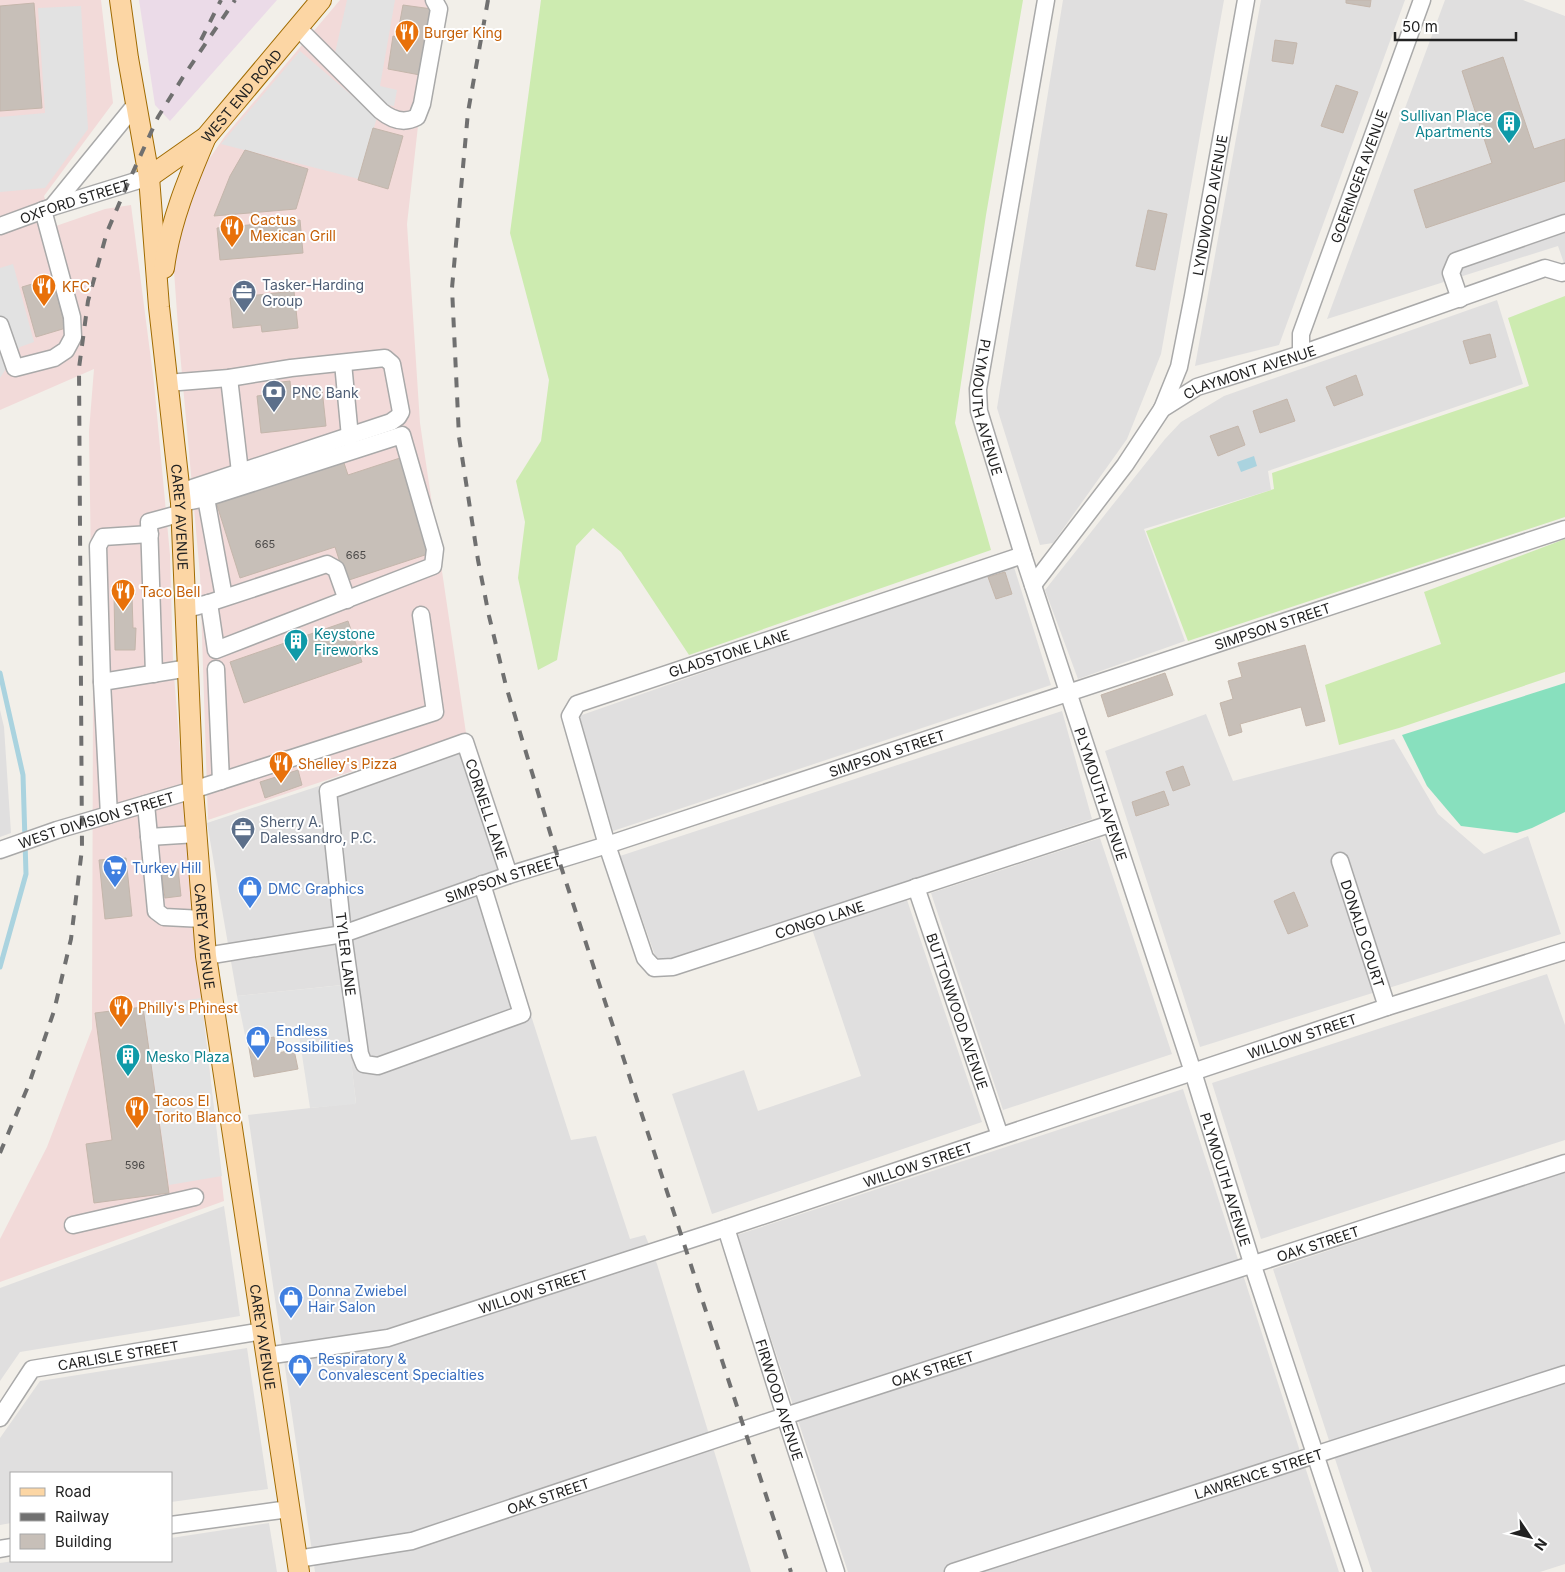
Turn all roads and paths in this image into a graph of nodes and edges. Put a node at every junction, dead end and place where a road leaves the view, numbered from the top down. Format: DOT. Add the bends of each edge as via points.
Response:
graph roads {
  1 [pos="120,0"];
  2 [pos="321,0"];
  3 [pos="434,0"];
  4 [pos="1046,0"];
  5 [pos="1246,0"];
  6 [pos="1422,0"];
  7 [pos="298,28"];
  8 [pos="136,104"];
  9 [pos="206,137"];
  10 [pos="149,177"];
  11 [pos="47,209"];
  12 [pos="1565,223"];
  13 [pos="0,226"];
  14 [pos="1565,272"];
  15 [pos="1460,299"];
  16 [pos="159,307"];
  17 [pos="0,325"];
  18 [pos="1301,354"];
  19 [pos="343,363"];
  20 [pos="229,378"];
  21 [pos="167,383"];
  22 [pos="1162,409"];
  23 [pos="350,437"];
  24 [pos="240,472"];
  25 [pos="206,498"];
  26 [pos="181,503"];
  27 [pos="1565,529"];
  28 [pos="150,534"];
  29 [pos="1023,555"];
  30 [pos="1033,585"];
  31 [pos="217,600"];
  32 [pos="346,600"];
  33 [pos="186,609"];
  34 [pos="421,615"];
  35 [pos="189,668"];
  36 [pos="216,669"];
  37 [pos="154,674"];
  38 [pos="102,682"];
  39 [pos="1068,693"];
  40 [pos="465,742"];
  41 [pos="221,781"];
  42 [pos="193,790"];
  43 [pos="146,804"];
  44 [pos="109,815"];
  45 [pos="1110,824"];
  46 [pos="197,834"];
  47 [pos="149,837"];
  48 [pos="608,845"];
  49 [pos="4,848"];
  50 [pos="1340,861"];
  51 [pos="510,875"];
  52 [pos="482,884"];
  53 [pos="916,887"];
  54 [pos="203,919"];
  55 [pos="343,934"];
  56 [pos="206,956"];
  57 [pos="1564,956"];
  58 [pos="1387,1007"];
  59 [pos="1193,1072"];
  60 [pos="1000,1136"];
  61 [pos="1565,1163"];
  62 [pos="195,1197"];
  63 [pos="73,1226"];
  64 [pos="726,1228"];
  65 [pos="1252,1263"];
  66 [pos="263,1331"];
  67 [pos="266,1356"];
  68 [pos="1565,1374"];
  69 [pos="785,1416"];
  70 [pos="0,1418"];
  71 [pos="1315,1455"];
  72 [pos="289,1509"];
  73 [pos="172,1525"];
  74 [pos="298,1566"];
  75 [pos="836,1572"];
  76 [pos="953,1572"];
  77 [pos="1354,1572"];
  1 -- 8 [label="main road, CAREY AVENUE"];
  2 -- 7 [label="main road, WEST END ROAD"];
  3 -- 7 [label="street" via="439,8 422,104 417,117 409,121 390,118"];
  4 -- 29 [label="street, PLYMOUTH AVENUE" via="978,389 979,411"];
  5 -- 22 [label="street, LYNDWOOD AVENUE" via="1192,305 1179,367"];
  6 -- 18 [label="street, GOERINGER AVENUE" via="1302,334"];
  7 -- 9 [label="main road, WEST END ROAD"];
  8 -- 10 [label="main road, CAREY AVENUE"];
  8 -- 11 [label="street"];
  9 -- 10 [label="main road, WEST END ROAD"];
  9 -- 16 [label="main road" via="184,189 169,238"];
  10 -- 11 [label="street, OXFORD STREET"];
  10 -- 16 [label="main road, CAREY AVENUE"];
  11 -- 13 [label="street, OXFORD STREET"];
  11 -- 17 [label="street" via="72,317 73,337 66,350 54,358 15,368"];
  12 -- 15 [label="street" via="1456,261 1451,274"];
  14 -- 15 [label="street, CLAYMONT AVENUE" via="1545,268"];
  15 -- 18 [label="street, CLAYMONT AVENUE"];
  16 -- 21 [label="main road, CAREY AVENUE"];
  18 -- 22 [label="street, CLAYMONT AVENUE" via="1197,387"];
  19 -- 20 [label="street"];
  19 -- 23 [label="street"];
  19 -- 23 [label="street" via="385,358 392,364 401,412 391,422"];
  20 -- 21 [label="street"];
  20 -- 24 [label="street"];
  21 -- 26 [label="main road, CAREY AVENUE"];
  22 -- 30 [label="street, CLAYMONT AVENUE" via="1125,464"];
  23 -- 24 [label="street"];
  24 -- 26 [label="street"];
  25 -- 26 [label="street"];
  25 -- 31 [label="street"];
  25 -- 32 [label="street" via="402,435 435,549 433,566"];
  26 -- 28 [label="street" via="149,522"];
  26 -- 33 [label="main road, CAREY AVENUE"];
  27 -- 39 [label="street, SIMPSON STREET"];
  28 -- 37 [label="street"];
  28 -- 38 [label="street" via="103,537 98,546"];
  29 -- 30 [label="street, PLYMOUTH AVENUE"];
  29 -- 48 [label="street, GLADSTONE LANE" via="577,704 570,716"];
  30 -- 39 [label="street, PLYMOUTH AVENUE"];
  31 -- 32 [label="street" via="327,564 336,569"];
  31 -- 32 [label="street" via="216,650"];
  31 -- 33 [label="street"];
  33 -- 35 [label="main road, CAREY AVENUE"];
  34 -- 41 [label="street, WEST DIVISION STREET" via="435,712"];
  35 -- 37 [label="street"];
  35 -- 42 [label="main road, CAREY AVENUE"];
  36 -- 41 [label="street"];
  37 -- 38 [label="street"];
  38 -- 44 [label="street"];
  39 -- 45 [label="street, PLYMOUTH AVENUE"];
  39 -- 48 [label="street, SIMPSON STREET"];
  40 -- 51 [label="street, CORNELL LANE"];
  40 -- 55 [label="street, TYLER LANE" via="328,791"];
  41 -- 42 [label="street, WEST DIVISION STREET"];
  42 -- 43 [label="street, WEST DIVISION STREET"];
  42 -- 46 [label="main road, CAREY AVENUE"];
  43 -- 44 [label="street, WEST DIVISION STREET"];
  43 -- 47 [label="street"];
  44 -- 49 [label="street, WEST DIVISION STREET"];
  45 -- 53 [label="street, CONGO LANE"];
  45 -- 59 [label="street, PLYMOUTH AVENUE"];
  46 -- 47 [label="street"];
  46 -- 54 [label="main road, CAREY AVENUE"];
  47 -- 54 [label="street" via="156,911 164,917"];
  48 -- 51 [label="street, SIMPSON STREET"];
  48 -- 53 [label="street, CONGO LANE" via="645,958 654,968 673,967"];
  50 -- 58 [label="street, DONALD COURT"];
  51 -- 52 [label="street, SIMPSON STREET"];
  52 -- 55 [label="street, SIMPSON STREET"];
  52 -- 55 [label="street, TYLER LANE" via="522,1014 378,1066 364,1064 360,1054"];
  53 -- 60 [label="street, BUTTONWOOD AVENUE"];
  54 -- 56 [label="main road, CAREY AVENUE"];
  55 -- 56 [label="street, SIMPSON STREET"];
  56 -- 66 [label="main road, CAREY AVENUE"];
  57 -- 58 [label="street, WILLOW STREET"];
  58 -- 59 [label="street, WILLOW STREET"];
  59 -- 60 [label="street, WILLOW STREET"];
  59 -- 65 [label="street, PLYMOUTH AVENUE"];
  60 -- 64 [label="street, WILLOW STREET"];
  61 -- 65 [label="street, OAK STREET"];
  62 -- 63 [label="street"];
  64 -- 67 [label="street, WILLOW STREET" via="388,1338"];
  64 -- 69 [label="street, FIRWOOD AVENUE"];
  65 -- 69 [label="street, OAK STREET"];
  65 -- 71 [label="street, PLYMOUTH AVENUE"];
  66 -- 67 [label="main road, CAREY AVENUE"];
  66 -- 70 [label="street, CARLISLE STREET" via="32,1369"];
  67 -- 72 [label="main road, CAREY AVENUE"];
  68 -- 71 [label="street, LAWRENCE STREET"];
  69 -- 74 [label="street, OAK STREET" via="412,1541"];
  69 -- 75 [label="street, FIRWOOD AVENUE"];
  71 -- 76 [label="street, LAWRENCE STREET"];
  71 -- 77 [label="street, PLYMOUTH AVENUE"];
  72 -- 73 [label="street"];
  72 -- 74 [label="main road, CAREY AVENUE"];
}
